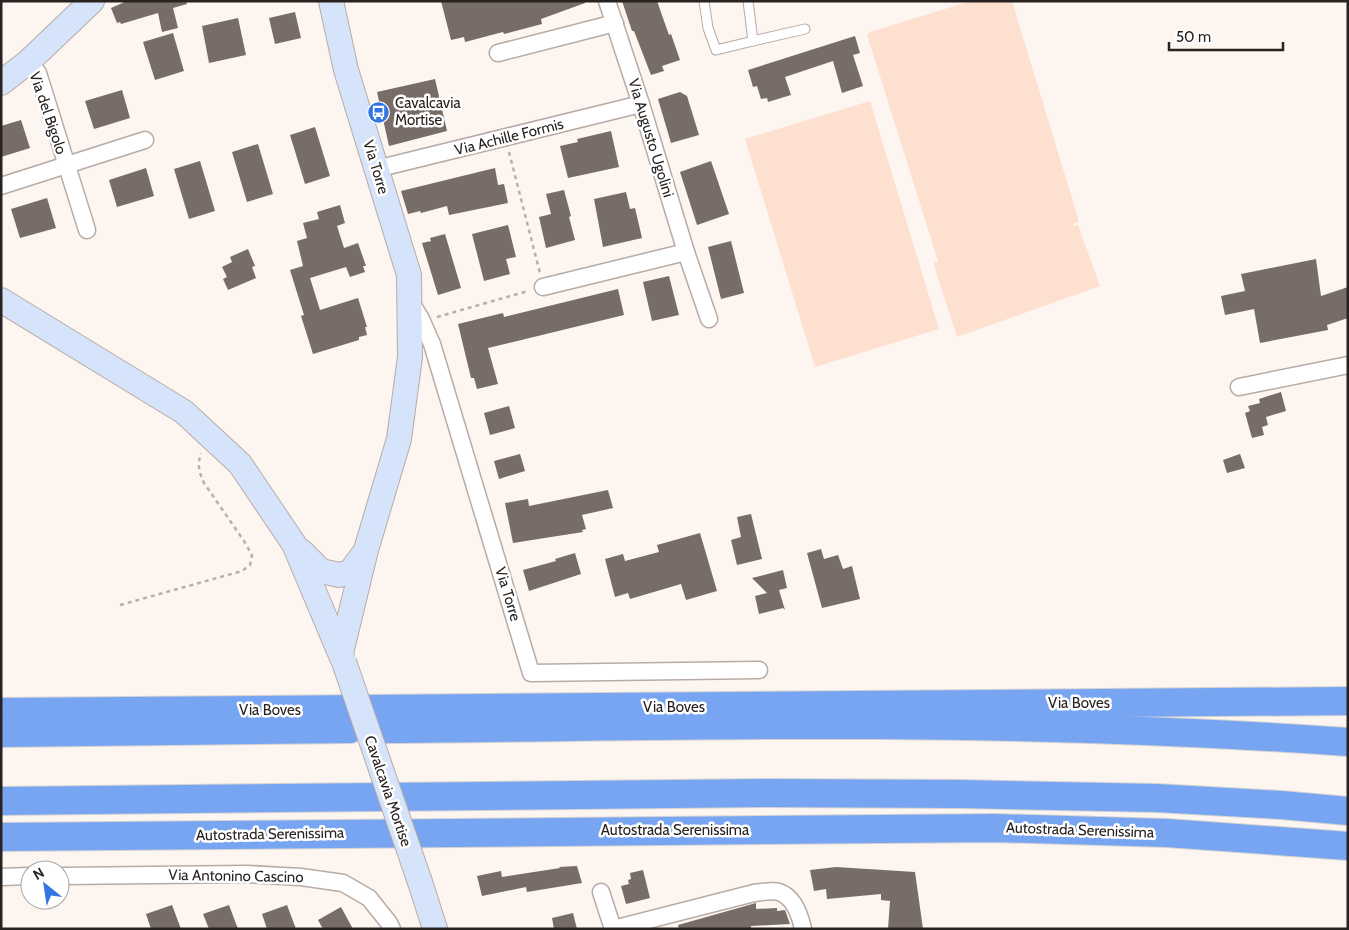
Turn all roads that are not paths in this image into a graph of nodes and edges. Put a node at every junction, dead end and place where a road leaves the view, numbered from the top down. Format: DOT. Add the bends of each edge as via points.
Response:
graph roads {
  1 [pos="92,1"];
  2 [pos="331,1"];
  3 [pos="607,1"];
  4 [pos="704,1"];
  5 [pos="748,1"];
  6 [pos="615,23"];
  7 [pos="805,29"];
  8 [pos="753,41"];
  9 [pos="498,53"];
  10 [pos="28,62"];
  11 [pos="1,83"];
  12 [pos="641,104"];
  13 [pos="145,140"];
  14 [pos="66,166"];
  15 [pos="376,169"];
  16 [pos="1,186"];
  17 [pos="87,230"];
  18 [pos="686,252"];
  19 [pos="409,275"];
  20 [pos="544,287"];
  21 [pos="1,300"];
  22 [pos="410,301"];
  23 [pos="709,319"];
  24 [pos="1348,365"];
  25 [pos="1239,387"];
  26 [pos="294,544"];
  27 [pos="366,550"];
  28 [pos="342,658"];
  29 [pos="759,670"];
  30 [pos="1348,701"];
  31 [pos="1,712"];
  32 [pos="350,729"];
  33 [pos="384,729"];
  34 [pos="1,733"];
  35 [pos="1348,742"];
  36 [pos="1,801"];
  37 [pos="1348,811"];
  38 [pos="1,837"];
  39 [pos="1348,846"];
  40 [pos="20,876"];
  41 [pos="70,876"];
  42 [pos="1,877"];
  43 [pos="601,892"];
  44 [pos="392,929"];
  45 [pos="435,929"];
  46 [pos="613,929"];
  47 [pos="803,929"];
  1 -- 10 [label="street, Via del Bigolo"];
  2 -- 15 [label="street, Via Torre" via="346,70"];
  3 -- 6 [label="street, Via Augusto Ugolini"];
  4 -- 8 [label="lane" via="708,28 716,50"];
  5 -- 8 [label="lane"];
  6 -- 9 [label="street"];
  6 -- 12 [label="street, Via Augusto Ugolini"];
  7 -- 8 [label="lane"];
  10 -- 11 [label="street, Via del Bigolo"];
  10 -- 14 [label="street, Via del Bigolo" via="38,74"];
  12 -- 15 [label="street, Via Achille Formis"];
  12 -- 18 [label="street, Via Augusto Ugolini"];
  13 -- 14 [label="street, Via del Bigolo"];
  14 -- 16 [label="street, Via del Bigolo"];
  14 -- 17 [label="street, Via del Bigolo"];
  15 -- 19 [label="street, Via Torre"];
  18 -- 20 [label="street"];
  18 -- 23 [label="street, Via Augusto Ugolini"];
  19 -- 22 [label="street, Cavalcavia Mortise"];
  21 -- 26 [label="street, Cavalcavia Mortise" via="184,412 240,464"];
  22 -- 27 [label="street, Cavalcavia Mortise" via="410,357 399,440"];
  22 -- 29 [label="street, Via Torre" via="432,344 531,673"];
  24 -- 25 [label="street"];
  26 -- 27 [label="street, Cavalcavia Mortise" via="321,571 339,576 350,572"];
  26 -- 28 [label="street, Cavalcavia Mortise"];
  27 -- 28 [label="street, Cavalcavia Mortise"];
  28 -- 45 [label="street, Cavalcavia Mortise, bridge"];
  30 -- 31 [label="highway, Via Boves"];
  32 -- 34 [label="highway, Via Boves"];
  33 -- 35 [label="highway, Via Boves" via="951,726 1172,732"];
  36 -- 37 [label="highway" via="755,793 961,794 1156,798 1282,804"];
  38 -- 39 [label="highway, Autostrada Serenissima" via="995,828 1167,833"];
  40 -- 42 [label="street"];
  41 -- 44 [label="street, Via Antonino Cascino" via="247,874 343,882 369,898"];
  43 -- 46 [label="street"];
  46 -- 47 [label="street" via="754,893 779,892 793,902"];
}
